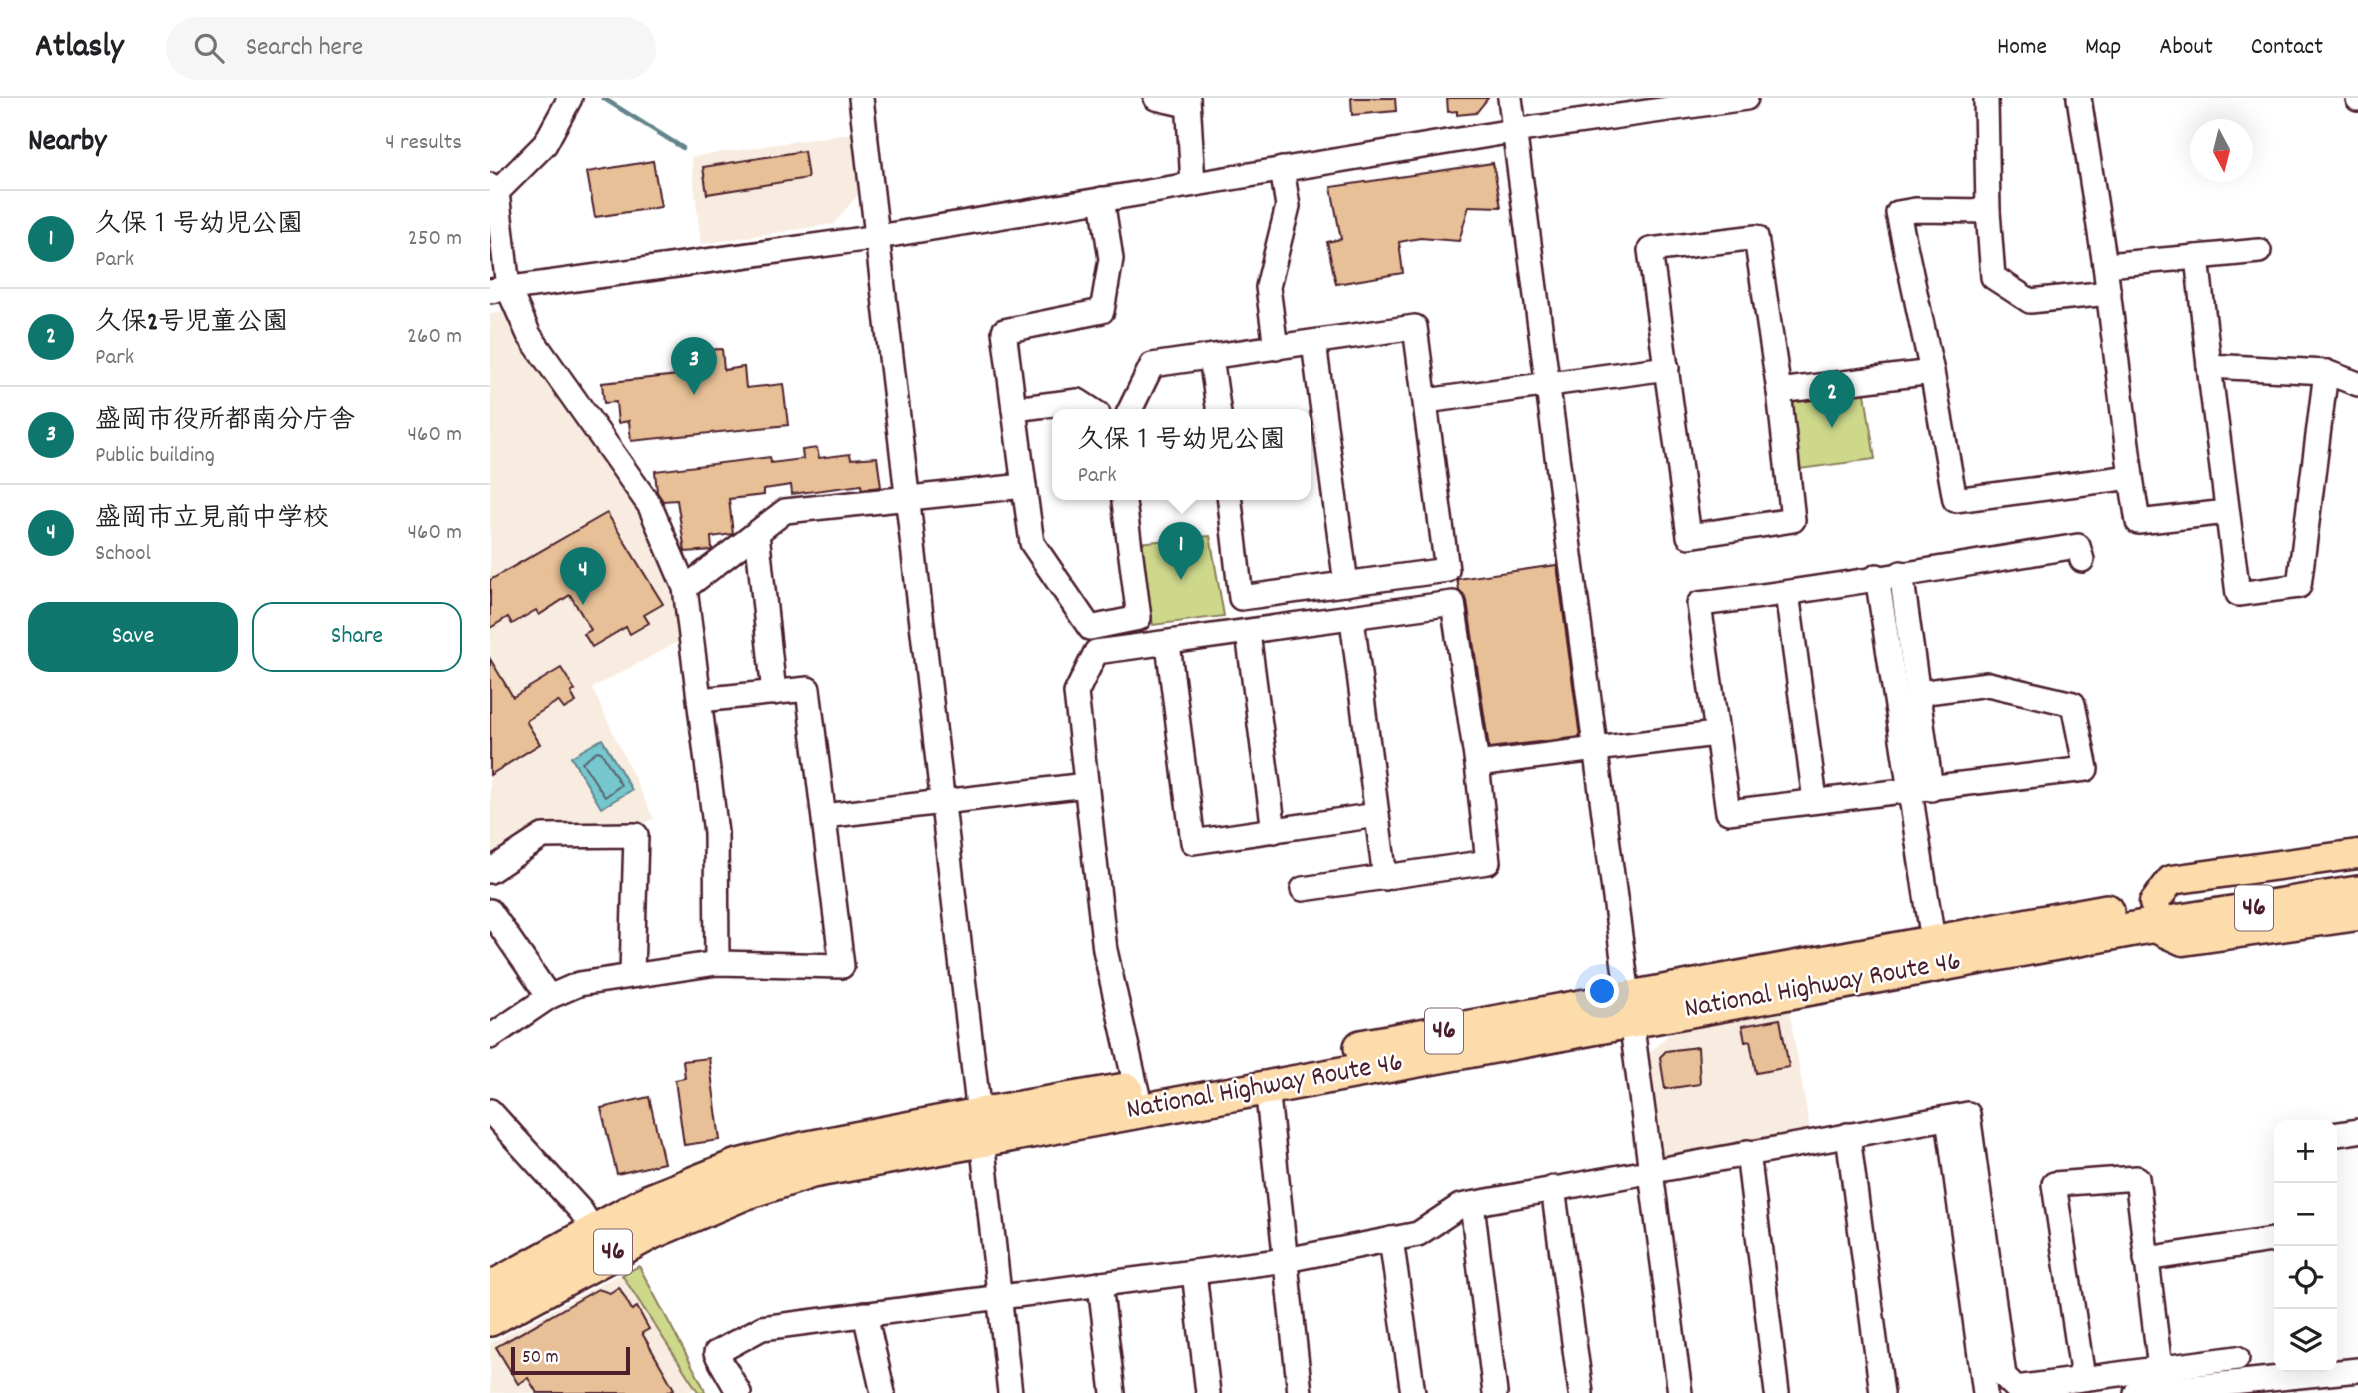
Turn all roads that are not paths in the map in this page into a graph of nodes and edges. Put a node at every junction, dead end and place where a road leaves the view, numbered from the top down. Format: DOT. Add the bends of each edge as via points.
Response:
graph roads {
  1 [pos="570,98"];
  2 [pos="861,98"];
  3 [pos="1156,98"];
  4 [pos="1510,98"];
  5 [pos="1746,98"];
  6 [pos="1986,98"];
  7 [pos="2079,98"];
  8 [pos="1188,101"];
  9 [pos="1671,103"];
  10 [pos="1513,131"];
  11 [pos="1282,169"];
  12 [pos="1193,184"];
  13 [pos="493,188"];
  14 [pos="1102,199"];
  15 [pos="1989,211"];
  16 [pos="878,237"];
  17 [pos="2259,251"];
  18 [pos="2196,257"];
  19 [pos="2105,265"];
  20 [pos="499,290"];
  21 [pos="2109,293"];
  22 [pos="1314,343"];
  23 [pos="1276,348"];
  24 [pos="1211,357"];
  25 [pos="2209,366"];
  26 [pos="1667,368"];
  27 [pos="1932,372"];
  28 [pos="2326,372"];
  29 [pos="1550,384"];
  30 [pos="2358,384"];
  31 [pos="1779,391"];
  32 [pos="1426,401"];
  33 [pos="1014,409"];
  34 [pos="1090,409"];
  35 [pos="1130,409"];
  36 [pos="1218,409"];
  37 [pos="2131,477"];
  38 [pos="1024,486"];
  39 [pos="908,496"];
  40 [pos="1124,500"];
  41 [pos="1230,500"];
  42 [pos="2227,512"];
  43 [pos="757,533"];
  44 [pos="2082,560"];
  45 [pos="1901,573"];
  46 [pos="1878,576"];
  47 [pos="1346,584"];
  48 [pos="685,588"];
  49 [pos="1787,593"];
  50 [pos="1352,619"];
  51 [pos="1248,633"];
  52 [pos="1168,644"];
  53 [pos="1919,692"];
  54 [pos="774,693"];
  55 [pos="699,700"];
  56 [pos="1715,734"];
  57 [pos="1595,748"];
  58 [pos="1477,764"];
  59 [pos="1086,785"];
  60 [pos="1921,790"];
  61 [pos="943,800"];
  62 [pos="1815,800"];
  63 [pos="1377,815"];
  64 [pos="824,816"];
  65 [pos="1274,831"];
  66 [pos="2358,854"];
  67 [pos="490,871"];
  68 [pos="2358,874"];
  69 [pos="1385,878"];
  70 [pos="1303,889"];
  71 [pos="2358,893"];
  72 [pos="490,911"];
  73 [pos="2152,915"];
  74 [pos="2358,916"];
  75 [pos="1933,942"];
  76 [pos="717,963"];
  77 [pos="632,974"];
  78 [pos="549,997"];
  79 [pos="1628,1010"];
  80 [pos="490,1037"];
  81 [pos="1267,1087"];
  82 [pos="1139,1099"];
  83 [pos="490,1111"];
  84 [pos="1948,1118"];
  85 [pos="980,1127"];
  86 [pos="2358,1131"];
  87 [pos="2337,1134"];
  88 [pos="1848,1135"];
  89 [pos="1748,1152"];
  90 [pos="1649,1170"];
  91 [pos="1553,1188"];
  92 [pos="1472,1204"];
  93 [pos="594,1232"];
  94 [pos="1391,1239"];
  95 [pos="2274,1240"];
  96 [pos="2146,1259"];
  97 [pos="1286,1260"];
  98 [pos="1194,1272"];
  99 [pos="1100,1284"];
  100 [pos="490,1289"];
  101 [pos="999,1297"];
  102 [pos="865,1314"];
  103 [pos="490,1319"];
  104 [pos="2237,1358"];
  105 [pos="2337,1370"];
  106 [pos="2358,1370"];
  107 [pos="2293,1372"];
  108 [pos="2082,1378"];
  109 [pos="2161,1384"];
  110 [pos="738,1393"];
  111 [pos="883,1393"];
  112 [pos="1010,1393"];
  113 [pos="1113,1393"];
  114 [pos="1208,1393"];
  115 [pos="1300,1393"];
  116 [pos="1413,1393"];
  117 [pos="1495,1393"];
  118 [pos="1581,1393"];
  119 [pos="1680,1393"];
  120 [pos="1777,1393"];
  121 [pos="1882,1393"];
  122 [pos="1985,1393"];
  123 [pos="2136,1393"];
  1 -- 13 [label="street" via="545,144"];
  2 -- 16 [label="street"];
  3 -- 8 [label="street"];
  4 -- 10 [label="street"];
  5 -- 9 [label="street"];
  6 -- 15 [label="street"];
  7 -- 19 [label="street"];
  8 -- 12 [label="street"];
  9 -- 10 [label="street"];
  10 -- 11 [label="street"];
  10 -- 29 [label="street"];
  11 -- 12 [label="street"];
  11 -- 23 [label="street" via="1288,206 1268,286"];
  12 -- 14 [label="street"];
  13 -- 20 [label="street"];
  14 -- 16 [label="street"];
  14 -- 33 [label="street" via="1111,259 1102,311 1004,331"];
  15 -- 21 [label="street" via="1993,277 2030,301"];
  15 -- 27 [label="street" via="1898,213"];
  16 -- 20 [label="street"];
  16 -- 39 [label="street"];
  17 -- 18 [label="street"];
  18 -- 19 [label="street"];
  18 -- 25 [label="street"];
  19 -- 21 [label="street"];
  20 -- 48 [label="street" via="650,506"];
  21 -- 37 [label="street"];
  22 -- 23 [label="street"];
  22 -- 32 [label="street" via="1415,327"];
  22 -- 47 [label="street"];
  23 -- 24 [label="street"];
  24 -- 35 [label="street" via="1152,365"];
  24 -- 36 [label="street"];
  25 -- 28 [label="street"];
  25 -- 42 [label="street"];
  26 -- 29 [label="street"];
  26 -- 31 [label="street" via="1650,250 1756,237"];
  26 -- 31 [label="street" via="1689,536 1793,520"];
  27 -- 31 [label="street"];
  27 -- 37 [label="street" via="1955,500"];
  28 -- 30 [label="street"];
  28 -- 42 [label="street" via="2300,586 2238,594"];
  29 -- 32 [label="street"];
  29 -- 57 [label="street"];
  32 -- 47 [label="street" via="1447,570"];
  33 -- 34 [label="street" via="1078,401"];
  33 -- 38 [label="street"];
  37 -- 42 [label="street" via="2138,522"];
  38 -- 39 [label="street"];
  38 -- 40 [label="street" via="1032,543 1090,628 1139,618"];
  39 -- 43 [label="street" via="785,511"];
  39 -- 61 [label="street"];
  41 -- 47 [label="street" via="1241,598"];
  43 -- 48 [label="street"];
  43 -- 54 [label="street"];
  44 -- 45 [label="street" via="2078,546"];
  45 -- 46 [label="street"];
  45 -- 53 [label="street"];
  46 -- 49 [label="street"];
  46 -- 60 [label="street"];
  48 -- 55 [label="street"];
  49 -- 56 [label="street" via="1699,604"];
  49 -- 62 [label="street"];
  50 -- 51 [label="street"];
  50 -- 58 [label="street" via="1452,603"];
  50 -- 63 [label="street"];
  51 -- 52 [label="street"];
  51 -- 65 [label="street"];
  52 -- 59 [label="street" via="1096,652 1076,693"];
  52 -- 65 [label="street" via="1193,842"];
  53 -- 60 [label="street"];
  53 -- 60 [label="street" via="1987,684 2073,704 2086,769"];
  54 -- 55 [label="street"];
  54 -- 64 [label="street" via="808,690"];
  55 -- 76 [label="street" via="716,833"];
  56 -- 57 [label="street"];
  56 -- 62 [label="street" via="1728,812"];
  57 -- 58 [label="street"];
  57 -- 79 [label="street"];
  58 -- 69 [label="street" via="1488,862"];
  59 -- 61 [label="street"];
  59 -- 82 [label="street" via="1105,950"];
  60 -- 62 [label="street"];
  60 -- 75 [label="street"];
  61 -- 64 [label="street"];
  61 -- 85 [label="street"];
  63 -- 65 [label="street"];
  63 -- 69 [label="street"];
  64 -- 76 [label="street" via="842,966"];
  66 -- 73 [label="main road" via="2171,880"];
  67 -- 77 [label="street" via="543,836 636,835"];
  68 -- 73 [label="highway, National Highway Route 46 / 46"];
  69 -- 70 [label="street"];
  71 -- 73 [label="highway, National Highway Route 46 / 46"];
  72 -- 78 [label="street"];
  73 -- 74 [label="main road" via="2183,942"];
  73 -- 75 [label="highway, National Highway Route 46 / 46"];
  73 -- 79 [label="highway, National Highway Route 46 / 46"];
  75 -- 79 [label="highway, National Highway Route 46 / 46"];
  76 -- 77 [label="street"];
  77 -- 78 [label="street" via="579,984"];
  78 -- 80 [label="street"];
  79 -- 81 [label="highway, National Highway Route 46 / 46"];
  79 -- 82 [label="highway, National Highway Route 46 / 46"];
  79 -- 90 [label="street"];
  81 -- 82 [label="highway, National Highway Route 46 / 46"];
  81 -- 97 [label="street"];
  82 -- 85 [label="highway, National Highway Route 46 / 46"];
  83 -- 93 [label="street" via="581,1211"];
  84 -- 88 [label="street"];
  84 -- 108 [label="street" via="1968,1114 2004,1376 2016,1388"];
  84 -- 122 [label="street"];
  85 -- 93 [label="highway, National Highway Route 46 / 46" via="804,1149 735,1167 672,1191"];
  85 -- 101 [label="street"];
  85 -- 103 [label="highway, National Highway Route 46 / 46" via="744,1193 652,1232"];
  86 -- 87 [label="street"];
  88 -- 89 [label="street"];
  88 -- 121 [label="street"];
  89 -- 90 [label="street"];
  89 -- 120 [label="street"];
  90 -- 91 [label="street"];
  90 -- 119 [label="street"];
  91 -- 92 [label="street"];
  91 -- 118 [label="street"];
  92 -- 94 [label="street" via="1460,1206 1418,1234"];
  92 -- 117 [label="street"];
  93 -- 100 [label="highway, National Highway Route 46 / 46"];
  94 -- 97 [label="street"];
  94 -- 116 [label="street"];
  95 -- 96 [label="street"];
  96 -- 108 [label="street" via="2137,1178 2054,1184"];
  96 -- 109 [label="street"];
  97 -- 98 [label="street"];
  97 -- 115 [label="street"];
  98 -- 99 [label="street"];
  98 -- 114 [label="street"];
  99 -- 101 [label="street"];
  99 -- 113 [label="street"];
  101 -- 102 [label="street"];
  101 -- 112 [label="street"];
  102 -- 110 [label="street" via="762,1328 716,1353"];
  102 -- 111 [label="street"];
  104 -- 109 [label="street"];
  105 -- 106 [label="street"];
  107 -- 109 [label="street"];
  108 -- 109 [label="street"];
  109 -- 123 [label="street"];
}
